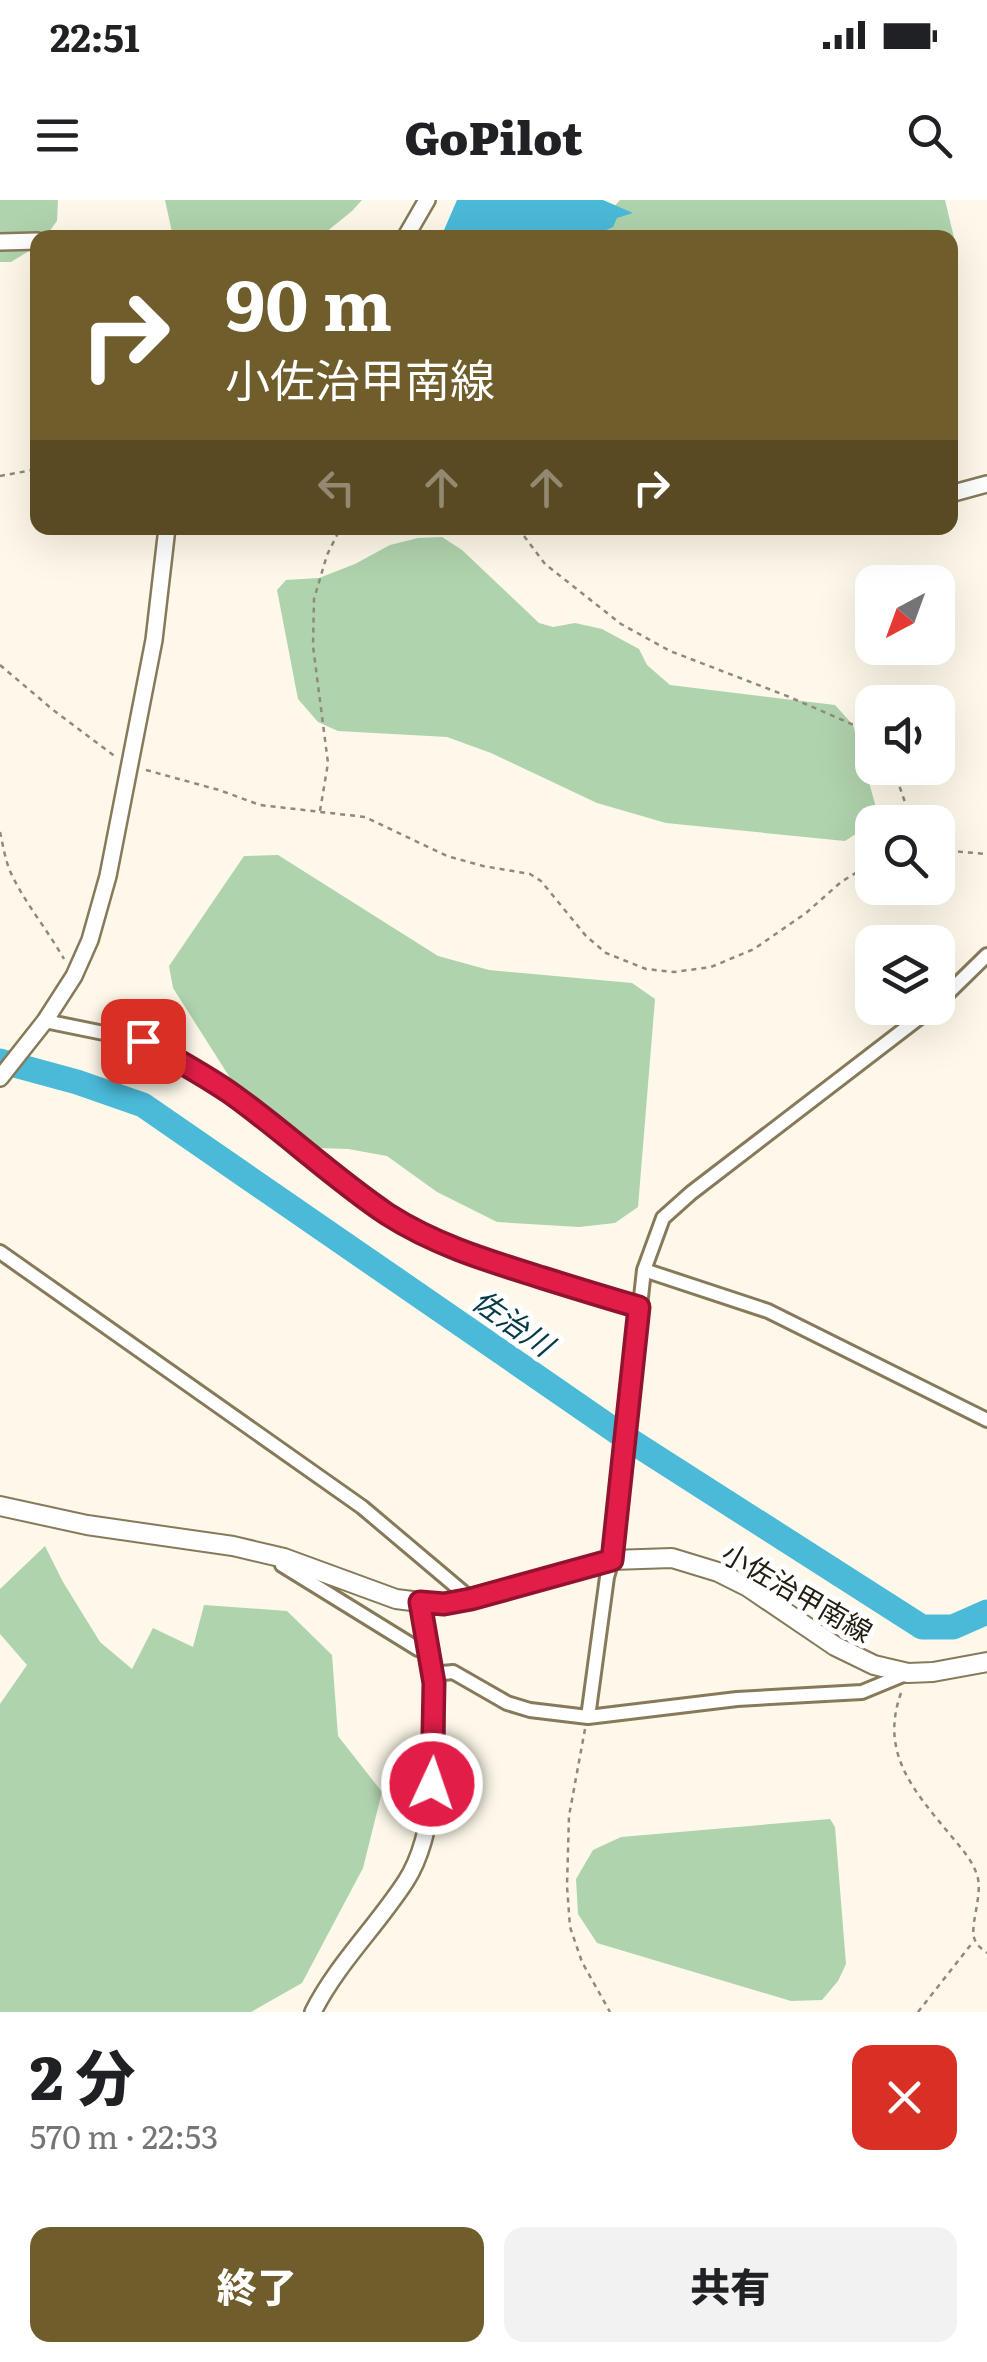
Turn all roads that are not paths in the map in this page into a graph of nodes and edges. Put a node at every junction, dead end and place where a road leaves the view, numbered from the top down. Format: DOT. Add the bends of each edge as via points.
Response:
graph roads {
  1 [pos="427,200"];
  2 [pos="409,230"];
  3 [pos="30,241"];
  4 [pos="0,242"];
  5 [pos="987,484"];
  6 [pos="958,492"];
  7 [pos="166,535"];
  8 [pos="987,954"];
  9 [pos="955,986"];
  10 [pos="45,1021"];
  11 [pos="910,1025"];
  12 [pos="0,1078"];
  13 [pos="0,1252"];
  14 [pos="644,1270"];
  15 [pos="639,1307"];
  16 [pos="987,1420"];
  17 [pos="0,1506"];
  18 [pos="284,1558"];
  19 [pos="612,1560"];
  20 [pos="471,1599"];
  21 [pos="420,1602"];
  22 [pos="429,1652"];
  23 [pos="987,1662"];
  24 [pos="908,1672"];
  25 [pos="432,1674"];
  26 [pos="588,1717"];
  27 [pos="314,2012"];
  1 -- 2 [label="street"];
  3 -- 4 [label="street"];
  5 -- 6 [label="street"];
  7 -- 10 [label="street" via="154,640 108,876 90,940"];
  8 -- 9 [label="street"];
  10 -- 12 [label="street"];
  10 -- 15 [label="street" via="143,1041 182,1062 387,1214 447,1246"];
  11 -- 14 [label="street" via="663,1218"];
  13 -- 20 [label="street" via="362,1507"];
  14 -- 15 [label="street"];
  14 -- 16 [label="street" via="768,1311"];
  15 -- 19 [label="street"];
  17 -- 18 [label="main road, 小佐治甲南線"];
  18 -- 21 [label="main road, 小佐治甲南線"];
  18 -- 22 [label="street" via="282,1566"];
  19 -- 20 [label="main road, 小佐治甲南線"];
  19 -- 24 [label="main road, 小佐治甲南線" via="672,1558 718,1572 835,1646"];
  19 -- 26 [label="street"];
  20 -- 21 [label="main road, 小佐治甲南線"];
  21 -- 22 [label="street"];
  22 -- 25 [label="street"];
  23 -- 24 [label="main road, 小佐治甲南線"];
  24 -- 26 [label="street" via="862,1692"];
  25 -- 26 [label="street" via="452,1672 530,1710"];
  25 -- 27 [label="street" via="434,1762 423,1846"];
}
